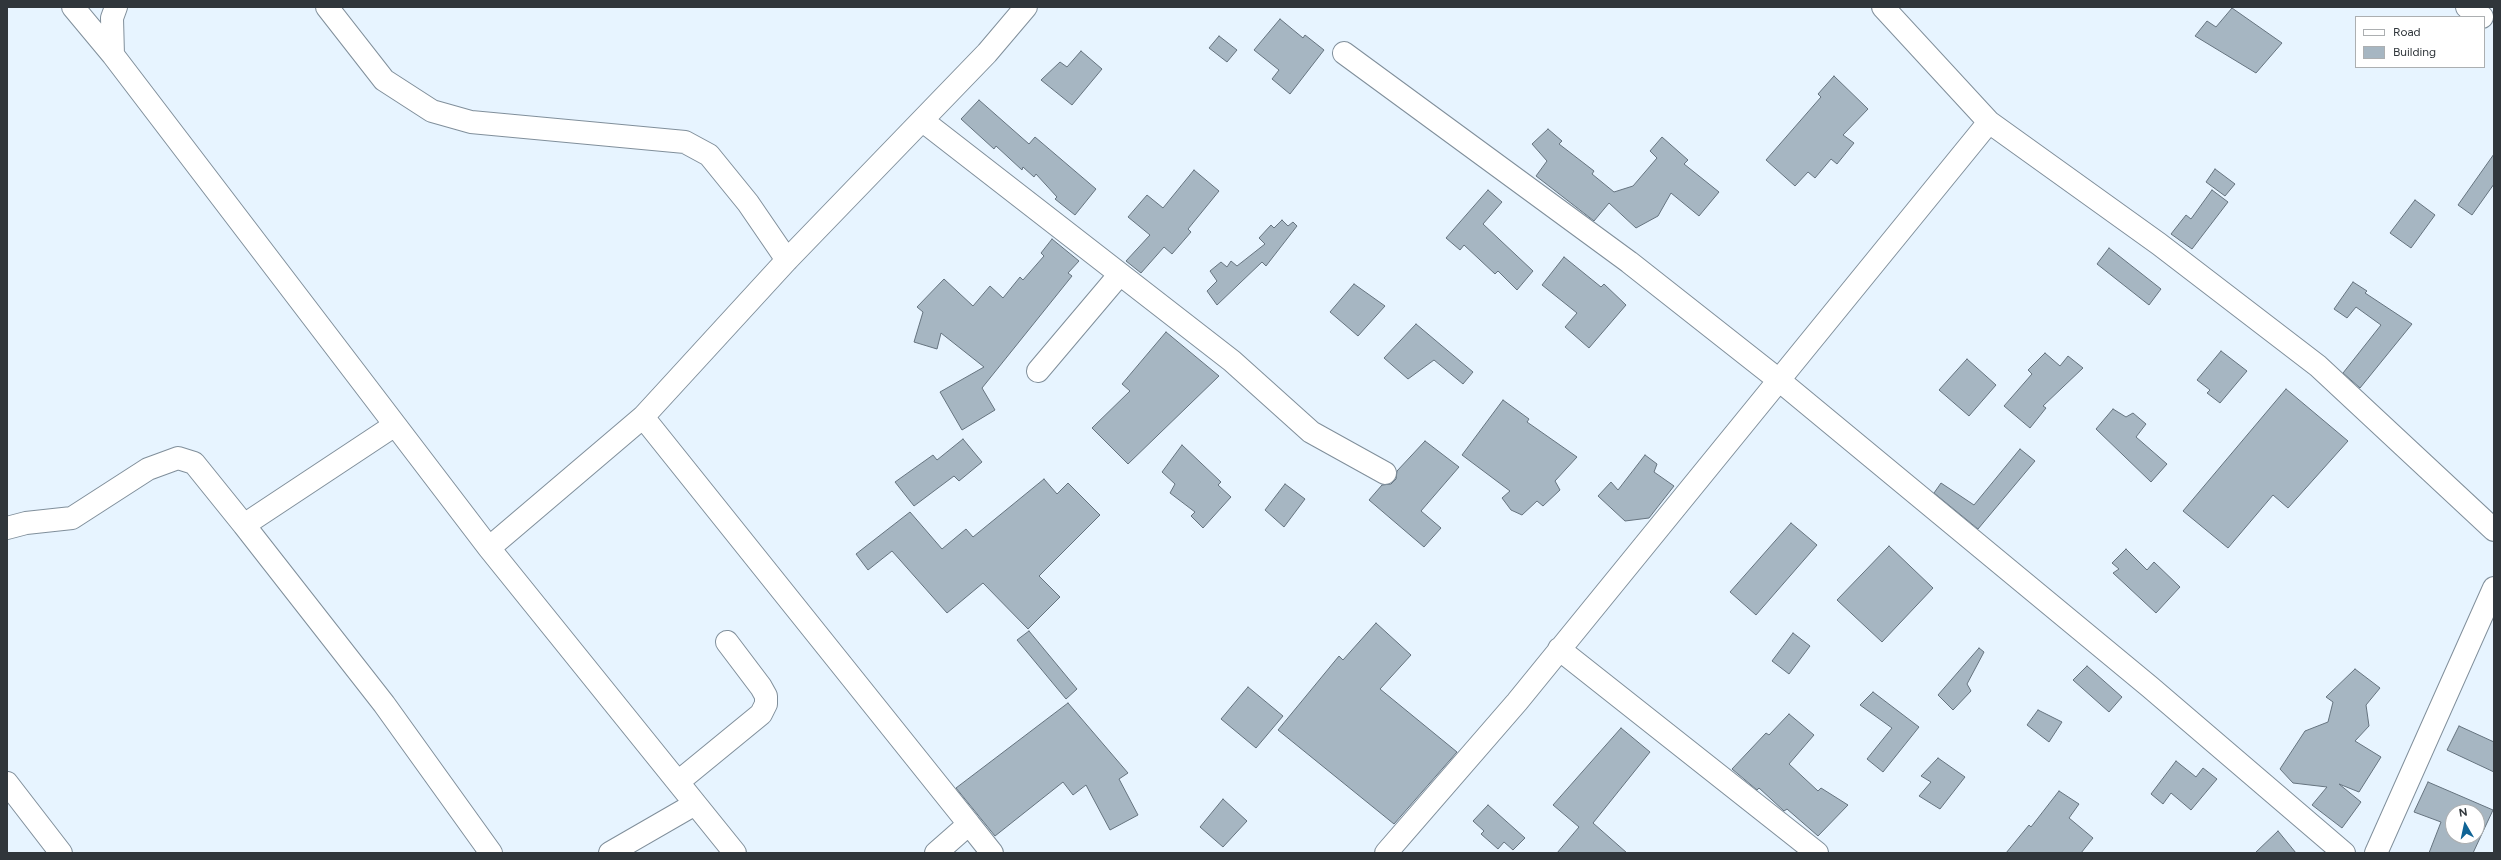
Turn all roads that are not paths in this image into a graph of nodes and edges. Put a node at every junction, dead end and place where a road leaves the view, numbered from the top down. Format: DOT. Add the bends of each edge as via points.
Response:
graph roads {
  1 [pos="73,7"];
  2 [pos="116,7"];
  3 [pos="327,7"];
  4 [pos="1026,7"];
  5 [pos="1883,7"];
  6 [pos="2468,7"];
  7 [pos="2480,16"];
  8 [pos="2485,19"];
  9 [pos="2494,26"];
  10 [pos="1344,53"];
  11 [pos="113,55"];
  12 [pos="923,120"];
  13 [pos="1989,122"];
  14 [pos="787,260"];
  15 [pos="1120,274"];
  16 [pos="1038,370"];
  17 [pos="1780,381"];
  18 [pos="642,417"];
  19 [pos="395,425"];
  20 [pos="1385,473"];
  21 [pos="244,525"];
  22 [pos="7,528"];
  23 [pos="2494,530"];
  24 [pos="488,548"];
  25 [pos="2494,588"];
  26 [pos="727,642"];
  27 [pos="1559,649"];
  28 [pos="678,782"];
  29 [pos="7,783"];
  30 [pos="695,804"];
  31 [pos="969,824"];
  32 [pos="61,853"];
  33 [pos="491,853"];
  34 [pos="610,853"];
  35 [pos="735,853"];
  36 [pos="936,853"];
  37 [pos="992,853"];
  38 [pos="1386,853"];
  39 [pos="1817,853"];
  40 [pos="2344,853"];
  41 [pos="2376,853"];
  1 -- 11 [label="street"];
  2 -- 11 [label="street" via="112,18"];
  3 -- 14 [label="street" via="384,80 432,111 471,122 685,142 709,155 748,203"];
  4 -- 12 [label="street" via="987,53"];
  5 -- 13 [label="street"];
  6 -- 7 [label="street"];
  8 -- 9 [label="street"];
  10 -- 17 [label="street" via="1629,262"];
  11 -- 19 [label="street"];
  12 -- 14 [label="street"];
  12 -- 15 [label="street"];
  13 -- 17 [label="street"];
  13 -- 23 [label="street" via="2159,244 2318,366"];
  14 -- 18 [label="street"];
  15 -- 16 [label="street"];
  15 -- 20 [label="street" via="1232,361 1310,432"];
  17 -- 27 [label="street"];
  17 -- 40 [label="street" via="2150,687"];
  18 -- 24 [label="street"];
  18 -- 31 [label="street"];
  19 -- 21 [label="street"];
  19 -- 24 [label="street"];
  21 -- 22 [label="street" via="194,464 178,458 148,469 72,518 26,523"];
  21 -- 33 [label="street" via="384,704"];
  24 -- 28 [label="street"];
  25 -- 41 [label="street"];
  26 -- 28 [label="street" via="761,687 766,696 766,704 761,714"];
  27 -- 38 [label="street" via="1459,771"];
  27 -- 39 [label="street"];
  28 -- 30 [label="street"];
  29 -- 32 [label="street"];
  30 -- 34 [label="street"];
  30 -- 35 [label="street"];
  31 -- 36 [label="street"];
  31 -- 37 [label="street"];
}
